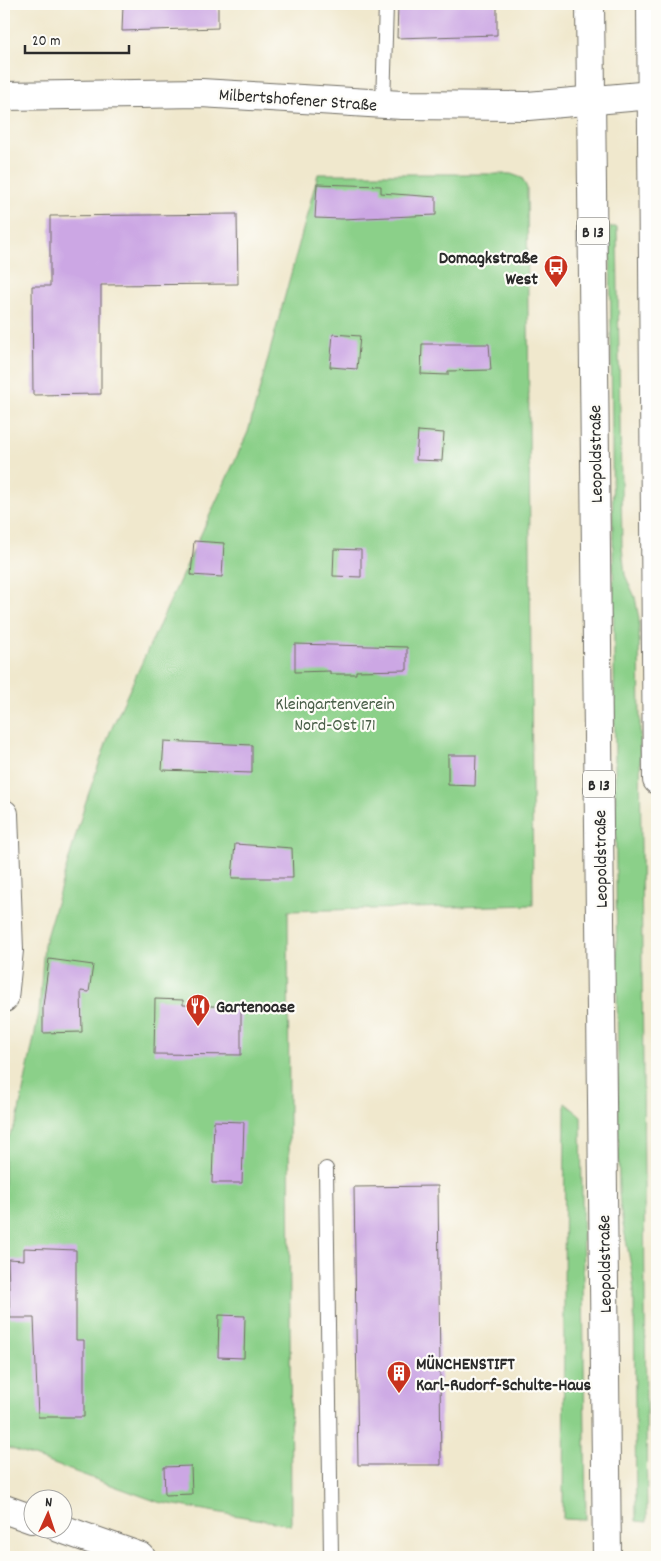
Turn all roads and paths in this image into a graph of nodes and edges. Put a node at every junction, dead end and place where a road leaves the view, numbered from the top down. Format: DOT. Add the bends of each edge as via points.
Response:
graph roads {
  1 [pos="386,4"];
  2 [pos="590,4"];
  3 [pos="651,4"];
  4 [pos="652,95"];
  5 [pos="4,96"];
  6 [pos="592,100"];
  7 [pos="383,104"];
  8 [pos="657,780"];
  9 [pos="4,814"];
  10 [pos="4,998"];
  11 [pos="326,1169"];
  12 [pos="4,1509"];
  13 [pos="22,1515"];
  14 [pos="72,1533"];
  15 [pos="141,1557"];
  16 [pos="331,1557"];
  17 [pos="607,1557"];
  1 -- 7 [label="lane"];
  2 -- 6 [label="main road, B 13"];
  3 -- 4 [label="main road"];
  4 -- 6 [label="main road, Milbertshofener Straße"];
  4 -- 8 [label="main road"];
  5 -- 7 [label="main road, Milbertshofener Straße" via="201,93"];
  6 -- 7 [label="main road, Milbertshofener Straße" via="528,106"];
  6 -- 17 [label="main road, Leopoldstraße / B 13"];
  9 -- 10 [label="main road" via="9,950"];
  11 -- 16 [label="lane"];
  12 -- 13 [label="main road"];
  14 -- 15 [label="main road"];
}
